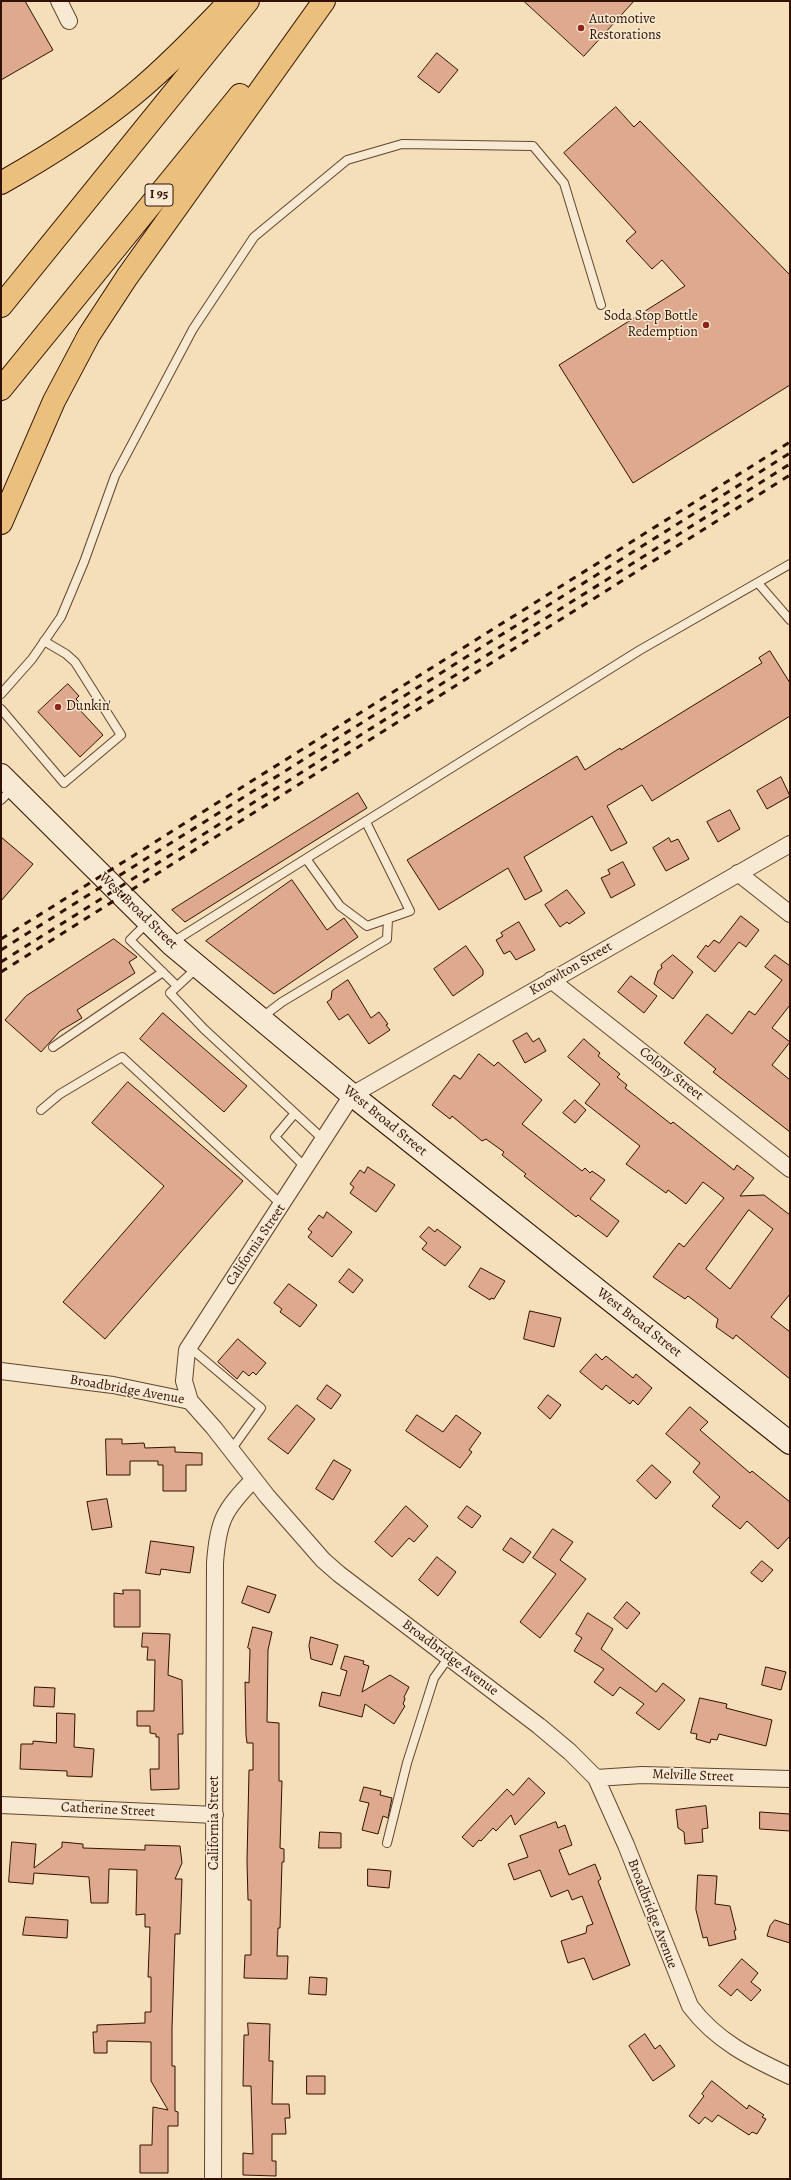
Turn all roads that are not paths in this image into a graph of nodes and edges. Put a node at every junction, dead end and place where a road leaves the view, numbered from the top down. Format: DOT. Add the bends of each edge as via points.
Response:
graph roads {
  1 [pos="59,1"];
  2 [pos="230,1"];
  3 [pos="248,1"];
  4 [pos="316,1"];
  5 [pos="324,1"];
  6 [pos="69,21"];
  7 [pos="1,183"];
  8 [pos="601,305"];
  9 [pos="1,306"];
  10 [pos="1,389"];
  11 [pos="1,523"];
  12 [pos="790,564"];
  13 [pos="758,583"];
  14 [pos="790,620"];
  15 [pos="44,641"];
  16 [pos="1,694"];
  17 [pos="1,709"];
  18 [pos="5,788"];
  19 [pos="366,822"];
  20 [pos="790,844"];
  21 [pos="307,860"];
  22 [pos="738,873"];
  23 [pos="790,914"];
  24 [pos="388,919"];
  25 [pos="148,922"];
  26 [pos="171,944"];
  27 [pos="198,967"];
  28 [pos="163,972"];
  29 [pos="551,980"];
  30 [pos="177,986"];
  31 [pos="260,1018"];
  32 [pos="53,1047"];
  33 [pos="352,1095"];
  34 [pos="41,1110"];
  35 [pos="295,1113"];
  36 [pos="324,1140"];
  37 [pos="306,1168"];
  38 [pos="790,1169"];
  39 [pos="282,1205"];
  40 [pos="189,1347"];
  41 [pos="1,1371"];
  42 [pos="190,1401"];
  43 [pos="790,1443"];
  44 [pos="231,1450"];
  45 [pos="254,1479"];
  46 [pos="449,1657"];
  47 [pos="596,1778"];
  48 [pos="790,1779"];
  49 [pos="1,1805"];
  50 [pos="215,1815"];
  51 [pos="387,1843"];
  52 [pos="790,2076"];
  53 [pos="213,2179"];
  1 -- 6 [label="street"];
  2 -- 7 [label="highway" via="182,51 134,95 87,130"];
  3 -- 9 [label="highway"];
  4 -- 10 [label="highway, I 95"];
  5 -- 11 [label="highway" via="131,271 89,335 54,401"];
  8 -- 15 [label="lane" via="564,183 533,146 402,144 347,160 254,237 193,329 115,476 61,617"];
  12 -- 13 [label="lane"];
  13 -- 14 [label="lane"];
  13 -- 19 [label="lane" via="640,650"];
  15 -- 16 [label="lane" via="32,659"];
  15 -- 17 [label="lane" via="75,662 121,735 64,783"];
  18 -- 25 [label="main road, West Broad Street"];
  19 -- 21 [label="lane"];
  19 -- 24 [label="lane" via="410,911"];
  20 -- 22 [label="street, Knowlton Street"];
  21 -- 24 [label="lane" via="340,906 367,926"];
  21 -- 26 [label="lane"];
  22 -- 23 [label="street"];
  22 -- 29 [label="street, Knowlton Street"];
  24 -- 31 [label="lane" via="387,939"];
  25 -- 26 [label="main road, West Broad Street"];
  25 -- 28 [label="lane" via="130,940"];
  26 -- 27 [label="main road, West Broad Street"];
  27 -- 30 [label="lane"];
  27 -- 31 [label="main road, West Broad Street"];
  28 -- 30 [label="lane"];
  28 -- 32 [label="lane"];
  29 -- 33 [label="street, Knowlton Street"];
  29 -- 38 [label="street, Colony Street"];
  30 -- 35 [label="lane" via="170,993 204,1029"];
  31 -- 33 [label="main road, West Broad Street"];
  33 -- 36 [label="street, California Street"];
  33 -- 43 [label="main road, West Broad Street"];
  34 -- 39 [label="lane" via="60,1094 122,1057"];
  35 -- 36 [label="lane"];
  35 -- 37 [label="lane" via="275,1137"];
  36 -- 37 [label="street, California Street"];
  37 -- 39 [label="street, California Street"];
  39 -- 40 [label="street, California Street"];
  40 -- 42 [label="street, California Street" via="184,1372"];
  40 -- 44 [label="lane" via="261,1408"];
  41 -- 42 [label="street, Broadbridge Avenue" via="113,1385"];
  42 -- 44 [label="street, Broadbridge Avenue"];
  44 -- 45 [label="street, Broadbridge Avenue"];
  45 -- 46 [label="street, Broadbridge Avenue" via="323,1560"];
  45 -- 50 [label="street, California Street" via="224,1513 216,1543"];
  46 -- 47 [label="street, Broadbridge Avenue" via="552,1736"];
  46 -- 51 [label="lane" via="434,1678 407,1763"];
  47 -- 48 [label="street, Melville Street" via="642,1775"];
  47 -- 52 [label="street, Broadbridge Avenue" via="626,1845 690,2006 723,2040 746,2055"];
  49 -- 50 [label="street, Catherine Street"];
  50 -- 53 [label="street, California Street"];
}
